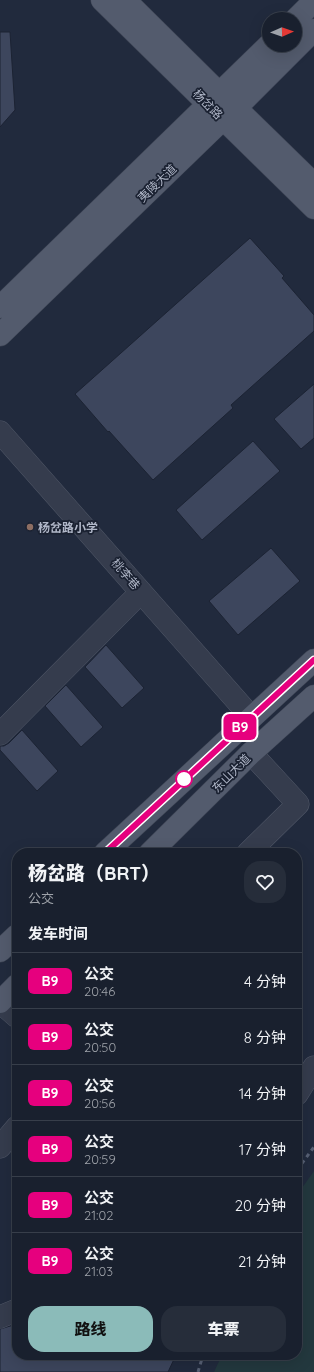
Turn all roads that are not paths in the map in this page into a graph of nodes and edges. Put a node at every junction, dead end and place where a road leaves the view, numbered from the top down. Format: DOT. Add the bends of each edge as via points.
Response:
graph roads {
  1 [pos="102,0"];
  2 [pos="125,0"];
  3 [pos="314,1"];
  4 [pos="302,13"];
  5 [pos="314,30"];
  6 [pos="265,52"];
  7 [pos="222,107"];
  8 [pos="314,184"];
  9 [pos="314,208"];
  10 [pos="0,307"];
  11 [pos="0,335"];
  12 [pos="0,432"];
  13 [pos="141,592"];
  14 [pos="314,660"];
  15 [pos="314,696"];
  16 [pos="251,716"];
  17 [pos="0,734"];
  18 [pos="251,753"];
  19 [pos="110,848"];
  20 [pos="155,848"];
  21 [pos="253,848"];
  22 [pos="12,940"];
  23 [pos="0,951"];
  24 [pos="12,990"];
  25 [pos="0,1002"];
  26 [pos="12,1013"];
  27 [pos="314,1067"];
  28 [pos="302,1086"];
  29 [pos="12,1134"];
  30 [pos="0,1147"];
  31 [pos="12,1312"];
  32 [pos="0,1317"];
  1 -- 7 [label="main road, 杨岔路"];
  2 -- 7 [label="main road, 杨岔路"];
  3 -- 4 [label="main road"];
  5 -- 7 [label="main road, 夷陵大道"];
  6 -- 7 [label="main road, 夷陵大道"];
  7 -- 8 [label="main road, 杨岔路"];
  7 -- 9 [label="main road, 杨岔路"];
  7 -- 10 [label="main road, 夷陵大道"];
  7 -- 11 [label="main road, 夷陵大道"];
  12 -- 13 [label="street, 桃李巷"];
  13 -- 16 [label="street, 桃李巷"];
  13 -- 17 [label="street"];
  14 -- 16 [label="main road"];
  15 -- 18 [label="main road, 东山大道"];
  16 -- 19 [label="main road"];
  18 -- 20 [label="main road, 东山大道"];
  18 -- 21 [label="street" via="298,804"];
  22 -- 23 [label="main road"];
  24 -- 25 [label="main road"];
  25 -- 26 [label="street"];
  27 -- 28 [label="street"];
  29 -- 30 [label="street"];
  31 -- 32 [label="street"];
}
